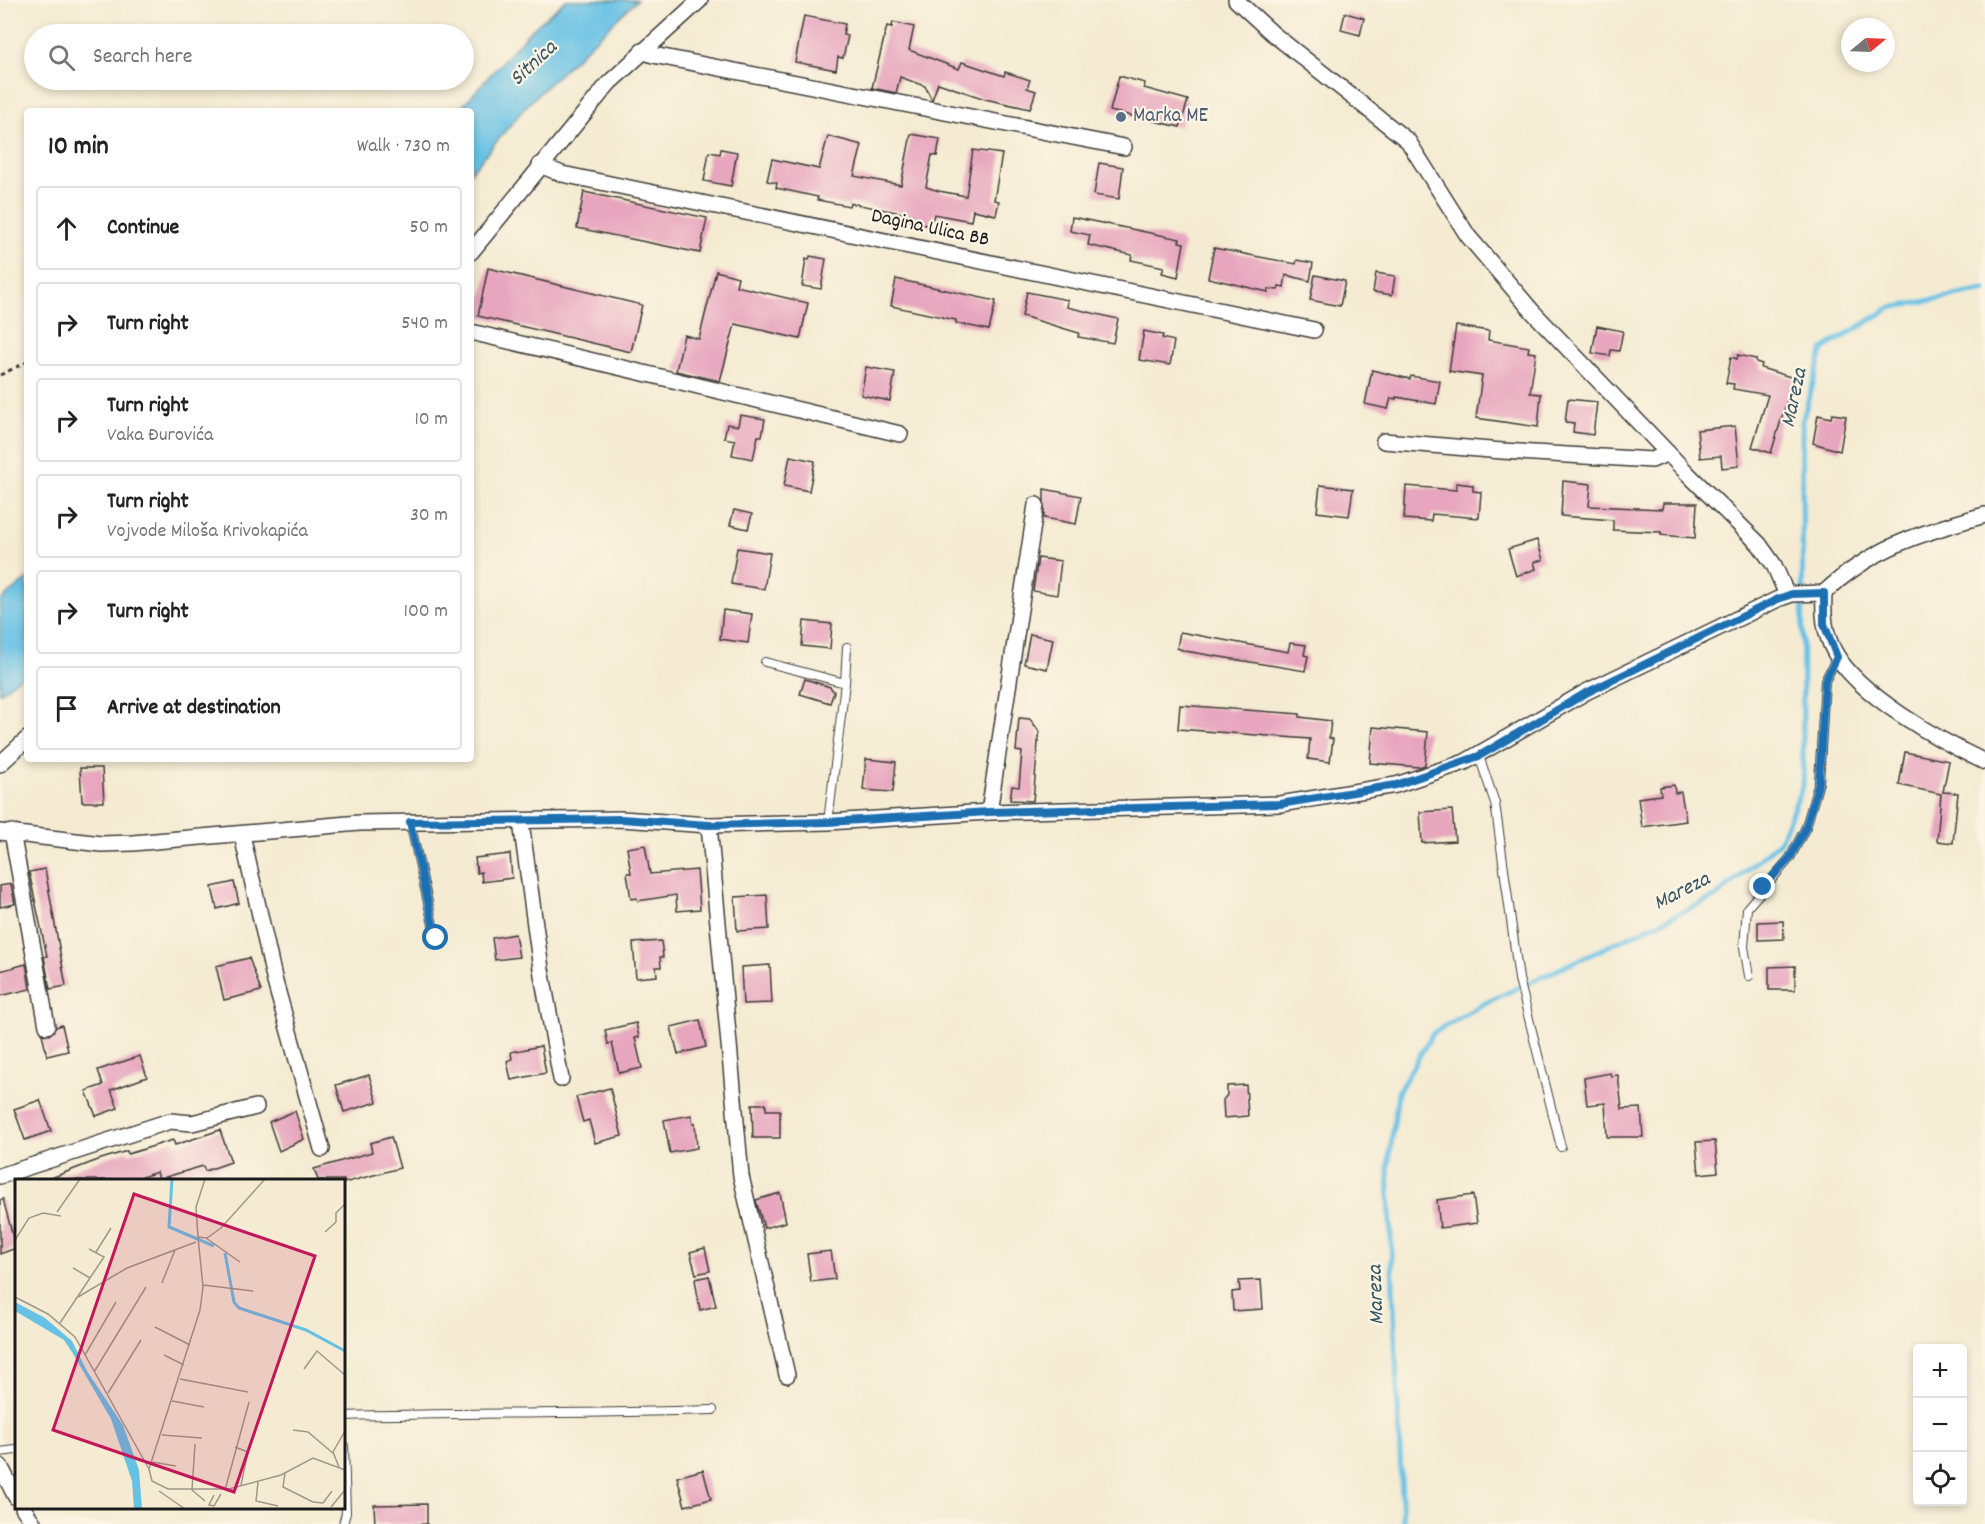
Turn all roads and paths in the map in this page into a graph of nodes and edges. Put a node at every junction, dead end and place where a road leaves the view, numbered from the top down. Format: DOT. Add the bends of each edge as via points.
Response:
graph roads {
  1 [pos="700,0"];
  2 [pos="1236,0"];
  3 [pos="642,51"];
  4 [pos="1124,147"];
  5 [pos="540,165"];
  6 [pos="474,248"];
  7 [pos="1314,330"];
  8 [pos="474,333"];
  9 [pos="24,363"];
  10 [pos="0,375"];
  11 [pos="900,434"];
  12 [pos="1384,441"];
  13 [pos="1668,453"];
  14 [pos="1036,505"];
  15 [pos="1985,515"];
  16 [pos="1817,593"];
  17 [pos="1789,595"];
  18 [pos="847,647"];
  19 [pos="1837,657"];
  20 [pos="765,662"];
  21 [pos="846,683"];
  22 [pos="24,743"];
  23 [pos="1479,756"];
  24 [pos="1985,762"];
  25 [pos="0,764"];
  26 [pos="989,812"];
  27 [pos="410,822"];
  28 [pos="521,822"];
  29 [pos="828,822"];
  30 [pos="709,825"];
  31 [pos="6,832"];
  32 [pos="242,835"];
  33 [pos="436,938"];
  34 [pos="1749,976"];
  35 [pos="47,1026"];
  36 [pos="561,1079"];
  37 [pos="256,1107"];
  38 [pos="1561,1147"];
  39 [pos="322,1149"];
  40 [pos="0,1176"];
  41 [pos="787,1375"];
  42 [pos="713,1410"];
  43 [pos="345,1416"];
  44 [pos="15,1450"];
  45 [pos="0,1452"];
  46 [pos="0,1466"];
  47 [pos="345,1480"];
  48 [pos="15,1495"];
  49 [pos="24,1509"];
  50 [pos="34,1524"];
  51 [pos="343,1524"];
  1 -- 3 [label="street"];
  2 -- 13 [label="street" via="1408,141 1468,236 1533,312"];
  3 -- 4 [label="street"];
  3 -- 5 [label="street" via="609,83"];
  5 -- 6 [label="street"];
  5 -- 7 [label="street, Dagina Ulica BB" via="574,176"];
  8 -- 11 [label="street"];
  9 -- 10 [label="path"];
  12 -- 13 [label="street" via="1652,460"];
  13 -- 17 [label="street" via="1759,544"];
  14 -- 26 [label="street"];
  15 -- 16 [label="street" via="1882,550"];
  16 -- 17 [label="street"];
  16 -- 19 [label="street"];
  17 -- 23 [label="street" via="1586,693"];
  18 -- 21 [label="lane"];
  19 -- 24 [label="street" via="1861,683 1895,710"];
  19 -- 34 [label="lane" via="1825,681 1819,782 1806,827 1790,858 1748,908 1744,947"];
  20 -- 21 [label="lane"];
  21 -- 29 [label="lane"];
  22 -- 25 [label="street"];
  23 -- 26 [label="street" via="1396,785 1280,804"];
  23 -- 38 [label="lane" via="1495,803 1519,979"];
  26 -- 29 [label="street"];
  27 -- 28 [label="street"];
  27 -- 32 [label="street" via="358,823"];
  27 -- 33 [label="lane"];
  28 -- 30 [label="street" via="621,819"];
  28 -- 36 [label="street" via="539,958"];
  29 -- 30 [label="street"];
  30 -- 41 [label="street" via="741,1176"];
  31 -- 32 [label="street" via="101,844"];
  31 -- 35 [label="street"];
  32 -- 39 [label="street" via="274,982"];
  37 -- 40 [label="street" via="192,1123 170,1121"];
  42 -- 43 [label="lane"];
  44 -- 45 [label="lane"];
  46 -- 48 [label="street"];
  47 -- 51 [label="lane"];
  49 -- 50 [label="street"];
}
